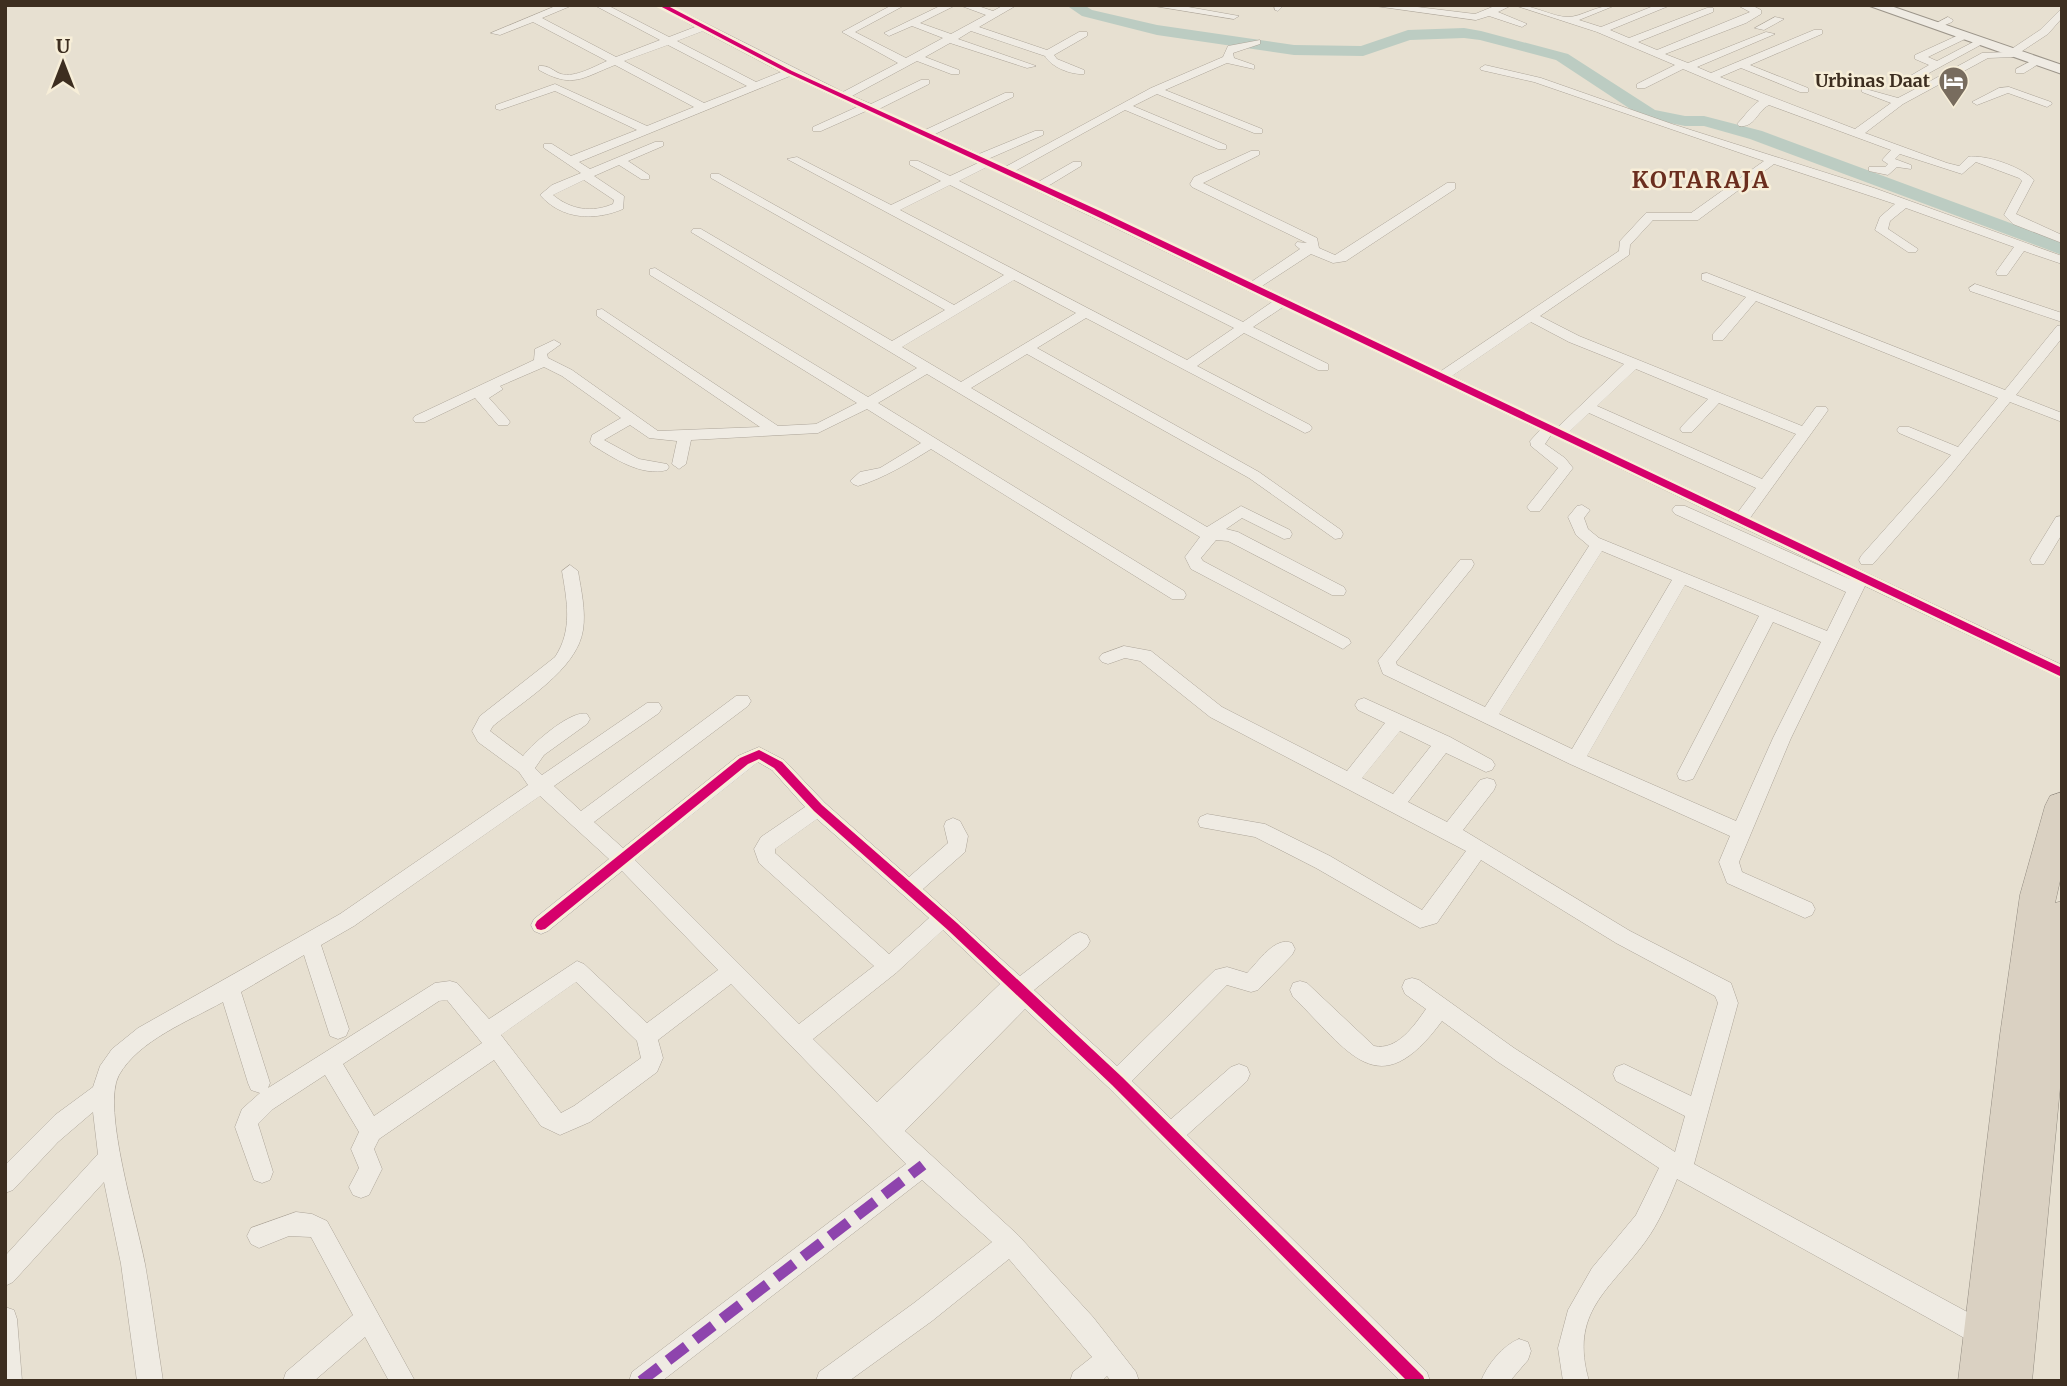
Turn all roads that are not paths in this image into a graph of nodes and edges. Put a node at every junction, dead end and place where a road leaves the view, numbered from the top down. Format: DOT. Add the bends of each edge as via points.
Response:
graph roads {
  1 [pos="568,5"];
  2 [pos="598,5"];
  3 [pos="661,5"];
  4 [pos="877,5"];
  5 [pos="964,5"];
  6 [pos="1153,5"];
  7 [pos="1373,5"];
  8 [pos="1507,5"];
  9 [pos="1519,5"];
  10 [pos="1558,5"];
  11 [pos="1611,5"];
  12 [pos="1666,5"];
  13 [pos="1693,5"];
  14 [pos="1742,5"];
  15 [pos="1874,5"];
  16 [pos="1010,6"];
  17 [pos="894,8"];
  18 [pos="950,10"];
  19 [pos="1542,11"];
  20 [pos="2062,11"];
  21 [pos="1491,13"];
  22 [pos="1719,13"];
  23 [pos="992,14"];
  24 [pos="1234,16"];
  25 [pos="534,18"];
  26 [pos="1572,19"];
  27 [pos="1779,19"];
  28 [pos="1742,21"];
  29 [pos="912,23"];
  30 [pos="969,24"];
  31 [pos="1522,24"];
  32 [pos="701,28"];
  33 [pos="1760,28"];
  34 [pos="1601,30"];
  35 [pos="1818,32"];
  36 [pos="496,33"];
  37 [pos="889,33"];
  38 [pos="1083,34"];
  39 [pos="1963,36"];
  40 [pos="950,39"];
  41 [pos="668,41"];
  42 [pos="1256,42"];
  43 [pos="1628,42"];
  44 [pos="1981,42"];
  45 [pos="1048,53"];
  46 [pos="2011,53"];
  47 [pos="1655,54"];
  48 [pos="1229,59"];
  49 [pos="912,60"];
  50 [pos="616,61"];
  51 [pos="2037,62"];
  52 [pos="1739,64"];
  53 [pos="1939,65"];
  54 [pos="1031,66"];
  55 [pos="1685,66"];
  56 [pos="1250,67"];
  57 [pos="543,68"];
  58 [pos="1485,68"];
  59 [pos="2060,68"];
  60 [pos="2020,71"];
  61 [pos="790,72"];
  62 [pos="955,72"];
  63 [pos="1080,72"];
  64 [pos="1711,77"];
  65 [pos="925,82"];
  66 [pos="756,86"];
  67 [pos="1641,86"];
  68 [pos="1925,88"];
  69 [pos="1155,90"];
  70 [pos="1804,90"];
  71 [pos="1866,90"];
  72 [pos="1009,95"];
  73 [pos="845,96"];
  74 [pos="1768,101"];
  75 [pos="1899,102"];
  76 [pos="1977,102"];
  77 [pos="2047,104"];
  78 [pos="1124,106"];
  79 [pos="500,107"];
  80 [pos="870,107"];
  81 [pos="705,108"];
  82 [pos="1743,124"];
  83 [pos="817,129"];
  84 [pos="1258,131"];
  85 [pos="646,132"];
  86 [pos="1039,133"];
  87 [pos="926,134"];
  88 [pos="1856,134"];
  89 [pos="548,146"];
  90 [pos="1222,146"];
  91 [pos="1255,152"];
  92 [pos="793,159"];
  93 [pos="1772,160"];
  94 [pos="1900,160"];
  95 [pos="570,161"];
  96 [pos="620,161"];
  97 [pos="982,161"];
  98 [pos="914,163"];
  99 [pos="1077,164"];
  100 [pos="1873,169"];
  101 [pos="1006,171"];
  102 [pos="588,175"];
  103 [pos="715,176"];
  104 [pos="645,177"];
  105 [pos="951,181"];
  106 [pos="1039,186"];
  107 [pos="1451,187"];
  108 [pos="1904,203"];
  109 [pos="891,210"];
  110 [pos="697,232"];
  111 [pos="2062,239"];
  112 [pos="2021,246"];
  113 [pos="1312,249"];
  114 [pos="1912,249"];
  115 [pos="2062,260"];
  116 [pos="655,272"];
  117 [pos="2002,272"];
  118 [pos="1015,274"];
  119 [pos="1707,277"];
  120 [pos="1252,287"];
  121 [pos="1975,288"];
  122 [pos="1754,296"];
  123 [pos="1282,301"];
  124 [pos="954,310"];
  125 [pos="1087,312"];
  126 [pos="602,313"];
  127 [pos="1531,317"];
  128 [pos="2062,318"];
  129 [pos="1244,326"];
  130 [pos="2062,329"];
  131 [pos="1718,337"];
  132 [pos="554,344"];
  133 [pos="892,347"];
  134 [pos="1028,349"];
  135 [pos="545,362"];
  136 [pos="1633,364"];
  137 [pos="1189,365"];
  138 [pos="1323,367"];
  139 [pos="927,368"];
  140 [pos="1440,378"];
  141 [pos="963,387"];
  142 [pos="2008,396"];
  143 [pos="1716,398"];
  144 [pos="867,403"];
  145 [pos="1587,407"];
  146 [pos="1821,410"];
  147 [pos="2062,418"];
  148 [pos="420,419"];
  149 [pos="630,419"];
  150 [pos="503,422"];
  151 [pos="1305,428"];
  152 [pos="1687,429"];
  153 [pos="774,430"];
  154 [pos="1904,430"];
  155 [pos="1554,431"];
  156 [pos="1805,433"];
  157 [pos="685,436"];
  158 [pos="931,443"];
  159 [pos="1961,454"];
  160 [pos="679,464"];
  161 [pos="662,467"];
  162 [pos="858,481"];
  163 [pos="1766,487"];
  164 [pos="1535,507"];
  165 [pos="1582,510"];
  166 [pos="1680,510"];
  167 [pos="1740,521"];
  168 [pos="2062,521"];
  169 [pos="1284,534"];
  170 [pos="1335,534"];
  171 [pos="1209,535"];
  172 [pos="1597,546"];
  173 [pos="1867,560"];
  174 [pos="2038,560"];
  175 [pos="1466,564"];
  176 [pos="570,571"];
  177 [pos="1682,577"];
  178 [pos="1858,584"];
  179 [pos="1338,591"];
  180 [pos="1178,595"];
  181 [pos="1769,613"];
  182 [pos="1830,639"];
  183 [pos="1343,643"];
  184 [pos="1108,658"];
  185 [pos="2062,673"];
  186 [pos="742,701"];
  187 [pos="1364,705"];
  188 [pos="653,708"];
  189 [pos="1488,717"];
  190 [pos="581,719"];
  191 [pos="1398,720"];
  192 [pos="1444,742"];
  193 [pos="1576,759"];
  194 [pos="1486,765"];
  195 [pos="525,767"];
  196 [pos="1686,774"];
  197 [pos="1350,780"];
  198 [pos="543,785"];
  199 [pos="1488,785"];
  200 [pos="1396,804"];
  201 [pos="2062,806"];
  202 [pos="818,808"];
  203 [pos="582,821"];
  204 [pos="1207,822"];
  205 [pos="953,826"];
  206 [pos="1450,832"];
  207 [pos="1741,832"];
  208 [pos="1478,849"];
  209 [pos="622,859"];
  210 [pos="909,889"];
  211 [pos="1805,909"];
  212 [pos="2062,916"];
  213 [pos="942,918"];
  214 [pos="541,925"];
  215 [pos="1080,941"];
  216 [pos="310,942"];
  217 [pos="1285,949"];
  218 [pos="889,967"];
  219 [pos="734,970"];
  220 [pos="229,987"];
  221 [pos="1412,988"];
  222 [pos="1300,990"];
  223 [pos="1018,991"];
  224 [pos="1440,1007"];
  225 [pos="338,1029"];
  226 [pos="646,1036"];
  227 [pos="799,1037"];
  228 [pos="491,1040"];
  229 [pos="329,1061"];
  230 [pos="1239,1074"];
  231 [pos="1624,1074"];
  232 [pos="1117,1081"];
  233 [pos="259,1083"];
  234 [pos="2051,1085"];
  235 [pos="102,1094"];
  236 [pos="1697,1111"];
  237 [pos="884,1124"];
  238 [pos="371,1131"];
  239 [pos="1171,1134"];
  240 [pos="110,1158"];
  241 [pos="923,1165"];
  242 [pos="1676,1166"];
  243 [pos="262,1172"];
  244 [pos="5,1182"];
  245 [pos="360,1187"];
  246 [pos="259,1236"];
  247 [pos="1010,1242"];
  248 [pos="5,1274"];
  249 [pos="367,1319"];
  250 [pos="5,1320"];
  251 [pos="1986,1336"];
  252 [pos="1518,1351"];
  253 [pos="1110,1358"];
  254 [pos="9,1381"];
  255 [pos="150,1381"];
  256 [pos="295,1381"];
  257 [pos="403,1381"];
  258 [pos="641,1381"];
  259 [pos="828,1381"];
  260 [pos="1082,1381"];
  261 [pos="1127,1381"];
  262 [pos="1418,1381"];
  263 [pos="1493,1381"];
  264 [pos="1576,1381"];
  265 [pos="1981,1381"];
  266 [pos="2009,1381"];
  1 -- 25 [label="street"];
  2 -- 41 [label="street"];
  3 -- 32 [label="street"];
  4 -- 17 [label="street"];
  5 -- 23 [label="street"];
  6 -- 24 [label="street"];
  7 -- 21 [label="street" via="1476,17"];
  8 -- 21 [label="street"];
  9 -- 19 [label="street"];
  10 -- 19 [label="street"];
  11 -- 26 [label="street"];
  12 -- 34 [label="street"];
  13 -- 22 [label="street"];
  14 -- 28 [label="street" via="1757,12"];
  15 -- 39 [label="street" via="1942,23"];
  16 -- 23 [label="street"];
  17 -- 49 [label="street" via="847,32"];
  18 -- 29 [label="street"];
  19 -- 26 [label="street"];
  20 -- 46 [label="street" via="2048,34"];
  21 -- 31 [label="street"];
  22 -- 28 [label="street"];
  22 -- 43 [label="street"];
  23 -- 30 [label="street"];
  25 -- 36 [label="street"];
  25 -- 50 [label="street"];
  26 -- 34 [label="street"];
  27 -- 33 [label="street"];
  28 -- 33 [label="street"];
  28 -- 47 [label="street"];
  29 -- 37 [label="street"];
  29 -- 40 [label="street"];
  30 -- 40 [label="street"];
  30 -- 45 [label="street"];
  32 -- 41 [label="street"];
  32 -- 61 [label="street"];
  33 -- 55 [label="street" via="1770,33"];
  34 -- 43 [label="street"];
  35 -- 52 [label="street"];
  38 -- 45 [label="street"];
  39 -- 44 [label="street"];
  39 -- 53 [label="street" via="1919,57"];
  40 -- 49 [label="street"];
  40 -- 54 [label="street"];
  41 -- 50 [label="street"];
  41 -- 66 [label="street"];
  42 -- 48 [label="street" via="1232,48"];
  43 -- 47 [label="street"];
  44 -- 46 [label="street"];
  44 -- 53 [label="street"];
  45 -- 63 [label="street" via="1054,61"];
  46 -- 51 [label="street"];
  46 -- 68 [label="street" via="1986,55"];
  47 -- 55 [label="street"];
  48 -- 56 [label="street"];
  48 -- 69 [label="street"];
  49 -- 62 [label="street"];
  49 -- 73 [label="street"];
  50 -- 57 [label="street" via="569,78"];
  50 -- 81 [label="street"];
  51 -- 59 [label="street"];
  51 -- 60 [label="street"];
  52 -- 64 [label="street"];
  52 -- 70 [label="street"];
  53 -- 68 [label="street" via="1909,80"];
  55 -- 64 [label="street"];
  55 -- 67 [label="street"];
  58 -- 93 [label="street" via="1536,80"];
  61 -- 66 [label="street"];
  61 -- 73 [label="street"];
  64 -- 74 [label="street"];
  65 -- 80 [label="street"];
  66 -- 81 [label="street"];
  68 -- 75 [label="street"];
  69 -- 78 [label="street"];
  69 -- 84 [label="street"];
  71 -- 75 [label="street"];
  72 -- 87 [label="street"];
  73 -- 80 [label="street"];
  74 -- 82 [label="street" via="1755,108"];
  74 -- 88 [label="street"];
  75 -- 88 [label="street"];
  76 -- 77 [label="street" via="2009,90"];
  78 -- 90 [label="street"];
  78 -- 101 [label="street"];
  79 -- 85 [label="street" via="555,87"];
  80 -- 83 [label="street"];
  80 -- 87 [label="street"];
  81 -- 85 [label="street"];
  85 -- 95 [label="street"];
  85 -- 96 [label="street" via="659,144"];
  86 -- 97 [label="street"];
  87 -- 97 [label="street"];
  88 -- 94 [label="street"];
  89 -- 95 [label="street"];
  91 -- 113 [label="street" via="1196,184 1313,241"];
  92 -- 109 [label="street"];
  93 -- 108 [label="street"];
  93 -- 127 [label="street" via="1694,217 1656,215 1644,220 1624,244 1625,252"];
  94 -- 100 [label="street" via="1888,171"];
  94 -- 111 [label="street" via="1964,170 1972,159 1979,159 2026,177 2010,215"];
  95 -- 102 [label="street"];
  96 -- 102 [label="street"];
  96 -- 104 [label="street"];
  97 -- 101 [label="street"];
  97 -- 105 [label="street"];
  98 -- 105 [label="street"];
  99 -- 106 [label="street"];
  101 -- 106 [label="street"];
  102 -- 102 [label="street" via="556,188 546,195 569,211 583,213 604,213 621,204"];
  103 -- 124 [label="street"];
  105 -- 109 [label="street"];
  105 -- 129 [label="street"];
  106 -- 120 [label="street"];
  107 -- 113 [label="street" via="1342,258 1333,260"];
  108 -- 112 [label="street"];
  108 -- 114 [label="street" via="1884,220 1881,230"];
  109 -- 118 [label="street"];
  110 -- 133 [label="street"];
  112 -- 115 [label="street"];
  112 -- 117 [label="street"];
  113 -- 120 [label="street" via="1296,245 1271,262 1276,272"];
  116 -- 144 [label="street"];
  118 -- 124 [label="street"];
  118 -- 125 [label="street"];
  119 -- 122 [label="street"];
  120 -- 123 [label="street"];
  121 -- 128 [label="street"];
  122 -- 131 [label="street"];
  122 -- 142 [label="street"];
  123 -- 129 [label="street"];
  123 -- 140 [label="street"];
  124 -- 133 [label="street"];
  125 -- 134 [label="street"];
  125 -- 137 [label="street"];
  126 -- 153 [label="street"];
  127 -- 136 [label="street"];
  127 -- 140 [label="street"];
  129 -- 137 [label="street"];
  129 -- 138 [label="street"];
  130 -- 142 [label="street"];
  132 -- 135 [label="street" via="540,352"];
  133 -- 139 [label="street"];
  134 -- 141 [label="street"];
  134 -- 170 [label="street" via="1254,475"];
  135 -- 148 [label="street"];
  135 -- 149 [label="street"];
  135 -- 150 [label="street" via="483,396"];
  136 -- 143 [label="street"];
  136 -- 145 [label="street"];
  137 -- 151 [label="street"];
  139 -- 141 [label="street"];
  139 -- 144 [label="street"];
  140 -- 155 [label="street"];
  141 -- 171 [label="street"];
  142 -- 147 [label="street"];
  142 -- 159 [label="street"];
  143 -- 152 [label="street"];
  143 -- 156 [label="street"];
  144 -- 153 [label="street" via="818,428"];
  144 -- 158 [label="street"];
  145 -- 155 [label="street"];
  145 -- 163 [label="street"];
  146 -- 156 [label="street"];
  149 -- 157 [label="street" via="654,435"];
  149 -- 161 [label="street" via="602,434 597,442 635,463"];
  153 -- 157 [label="street"];
  154 -- 159 [label="street"];
  155 -- 164 [label="street" via="1537,441 1538,446 1566,468"];
  155 -- 167 [label="street"];
  156 -- 163 [label="street"];
  157 -- 160 [label="street"];
  158 -- 162 [label="street" via="884,472"];
  158 -- 180 [label="street"];
  159 -- 173 [label="street"];
  163 -- 167 [label="street"];
  165 -- 172 [label="street" via="1576,517 1579,527"];
  166 -- 178 [label="street"];
  167 -- 178 [label="street"];
  168 -- 174 [label="street"];
  169 -- 171 [label="street" via="1241,511"];
  171 -- 179 [label="street" via="1232,536"];
  171 -- 183 [label="street" via="1193,557 1197,565"];
  172 -- 177 [label="street"];
  172 -- 189 [label="street"];
  175 -- 189 [label="street" via="1386,664"];
  176 -- 195 [label="street" via="576,623 570,650 486,721 481,732"];
  177 -- 181 [label="street"];
  177 -- 193 [label="street"];
  178 -- 182 [label="street"];
  178 -- 185 [label="street"];
  181 -- 182 [label="street"];
  181 -- 196 [label="street"];
  182 -- 207 [label="street"];
  184 -- 197 [label="street" via="1124,652 1145,655 1216,712"];
  186 -- 203 [label="street"];
  187 -- 191 [label="street"];
  188 -- 198 [label="street"];
  189 -- 193 [label="street"];
  190 -- 195 [label="street" via="538,750"];
  191 -- 192 [label="street"];
  191 -- 197 [label="street"];
  192 -- 194 [label="street"];
  192 -- 200 [label="street"];
  193 -- 207 [label="street"];
  195 -- 198 [label="street"];
  197 -- 200 [label="street"];
  198 -- 203 [label="street"];
  198 -- 216 [label="street"];
  199 -- 206 [label="street"];
  200 -- 206 [label="street"];
  201 -- 251 [label="highway" via="2038,895"];
  202 -- 209 [label="street" via="778,765 763,755 752,755"];
  202 -- 210 [label="street"];
  202 -- 218 [label="street" via="768,843 766,857"];
  203 -- 209 [label="street"];
  204 -- 208 [label="street" via="1258,830 1420,919 1430,917"];
  205 -- 210 [label="street" via="958,846"];
  206 -- 208 [label="street"];
  207 -- 211 [label="street" via="1729,862 1734,877"];
  208 -- 236 [label="street" via="1623,937 1724,990 1728,1003"];
  209 -- 214 [label="street"];
  209 -- 219 [label="street"];
  210 -- 213 [label="street"];
  212 -- 234 [label="highway"];
  213 -- 218 [label="street"];
  213 -- 223 [label="street"];
  215 -- 223 [label="street"];
  216 -- 220 [label="street"];
  216 -- 225 [label="street"];
  217 -- 232 [label="street" via="1251,982 1222,977"];
  218 -- 227 [label="street"];
  219 -- 226 [label="street"];
  219 -- 227 [label="street"];
  220 -- 233 [label="street"];
  220 -- 235 [label="street" via="146,1035 120,1056 108,1073"];
  221 -- 224 [label="street"];
  222 -- 224 [label="street" via="1376,1058 1413,1042"];
  223 -- 232 [label="street"];
  223 -- 237 [label="street"];
  224 -- 242 [label="street"];
  226 -- 228 [label="street" via="577,970"];
  226 -- 228 [label="street" via="652,1058 649,1065 582,1114 560,1124 549,1118"];
  227 -- 237 [label="street"];
  228 -- 229 [label="street" via="457,995 443,990"];
  228 -- 238 [label="street"];
  229 -- 238 [label="street"];
  229 -- 243 [label="street" via="265,1102 250,1117 247,1132"];
  230 -- 239 [label="street"];
  231 -- 236 [label="street"];
  232 -- 239 [label="street"];
  234 -- 266 [label="highway"];
  235 -- 240 [label="street"];
  235 -- 244 [label="street" via="71,1116"];
  236 -- 242 [label="street"];
  237 -- 241 [label="street"];
  238 -- 245 [label="street" via="362,1149 371,1169"];
  239 -- 262 [label="street"];
  240 -- 248 [label="street"];
  240 -- 255 [label="street" via="133,1264"];
  241 -- 247 [label="street"];
  241 -- 258 [label="street"];
  242 -- 251 [label="street"];
  242 -- 264 [label="street" via="1638,1234 1610,1264 1575,1318 1569,1349"];
  246 -- 249 [label="street" via="290,1223 319,1229"];
  247 -- 253 [label="street"];
  247 -- 259 [label="street"];
  249 -- 256 [label="street"];
  249 -- 257 [label="street"];
  250 -- 254 [label="street"];
  251 -- 265 [label="highway"];
  252 -- 263 [label="street"];
  253 -- 260 [label="street"];
  253 -- 261 [label="street"];
}
